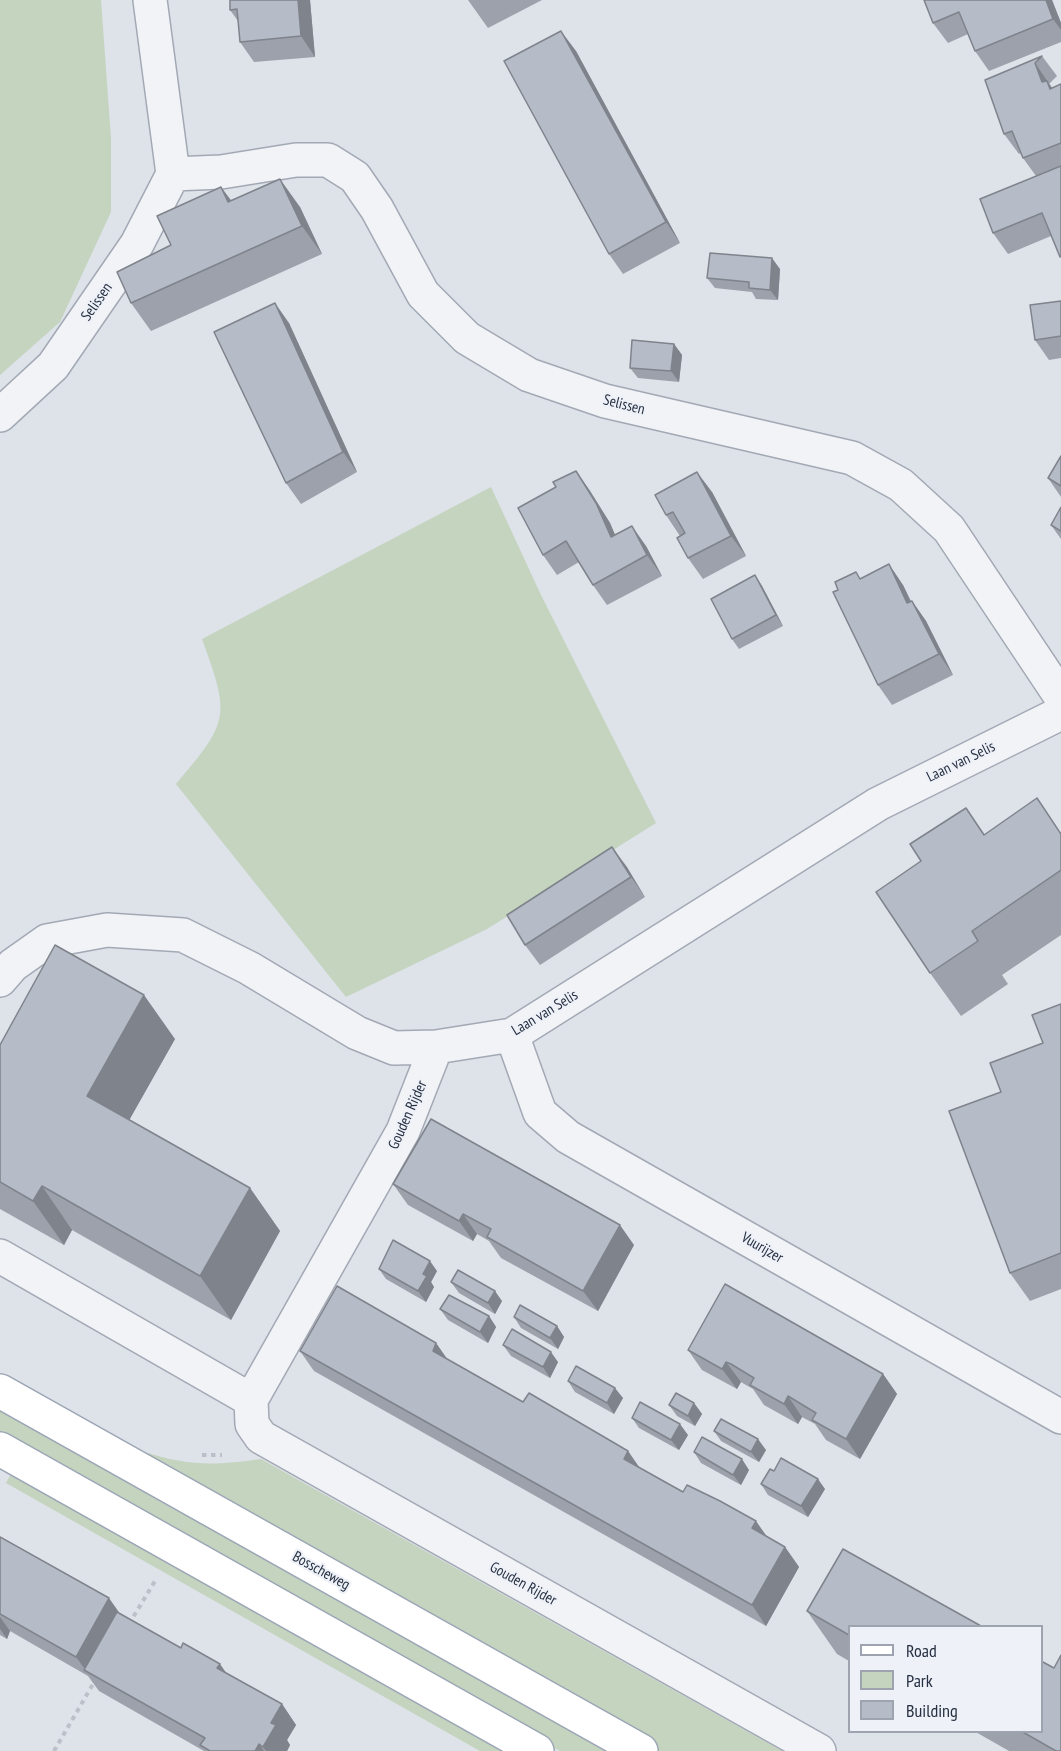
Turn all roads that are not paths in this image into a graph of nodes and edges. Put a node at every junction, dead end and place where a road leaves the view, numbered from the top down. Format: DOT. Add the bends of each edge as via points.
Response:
graph roads {
  1 [pos="150,0"];
  2 [pos="172,174"];
  3 [pos="0,416"];
  4 [pos="1061,697"];
  5 [pos="1061,713"];
  6 [pos="0,980"];
  7 [pos="512,1035"];
  8 [pos="436,1047"];
  9 [pos="0,1256"];
  10 [pos="0,1391"];
  11 [pos="251,1400"];
  12 [pos="1061,1417"];
  13 [pos="0,1449"];
  14 [pos="537,1751"];
  15 [pos="641,1751"];
  16 [pos="819,1751"];
  1 -- 2 [label="street"];
  2 -- 3 [label="street, Selissen" via="137,244 53,366"];
  2 -- 4 [label="street, Selissen" via="328,160 355,177 423,294 467,338 529,375 605,401 852,458 901,485 949,529"];
  5 -- 7 [label="street, Laan van Selis" via="878,804"];
  6 -- 8 [label="street, Laan van Selis" via="13,965 47,941 107,930 183,935 249,968 357,1033 394,1048"];
  7 -- 8 [label="street, Laan van Selis"];
  7 -- 12 [label="street, Vuurijzer" via="540,1113 568,1137"];
  8 -- 11 [label="street, Gouden Rijder" via="403,1131"];
  9 -- 11 [label="street"];
  10 -- 15 [label="main road, Bosscheweg"];
  11 -- 16 [label="street, Gouden Rijder" via="252,1424 261,1437"];
  13 -- 14 [label="main road"];
}
